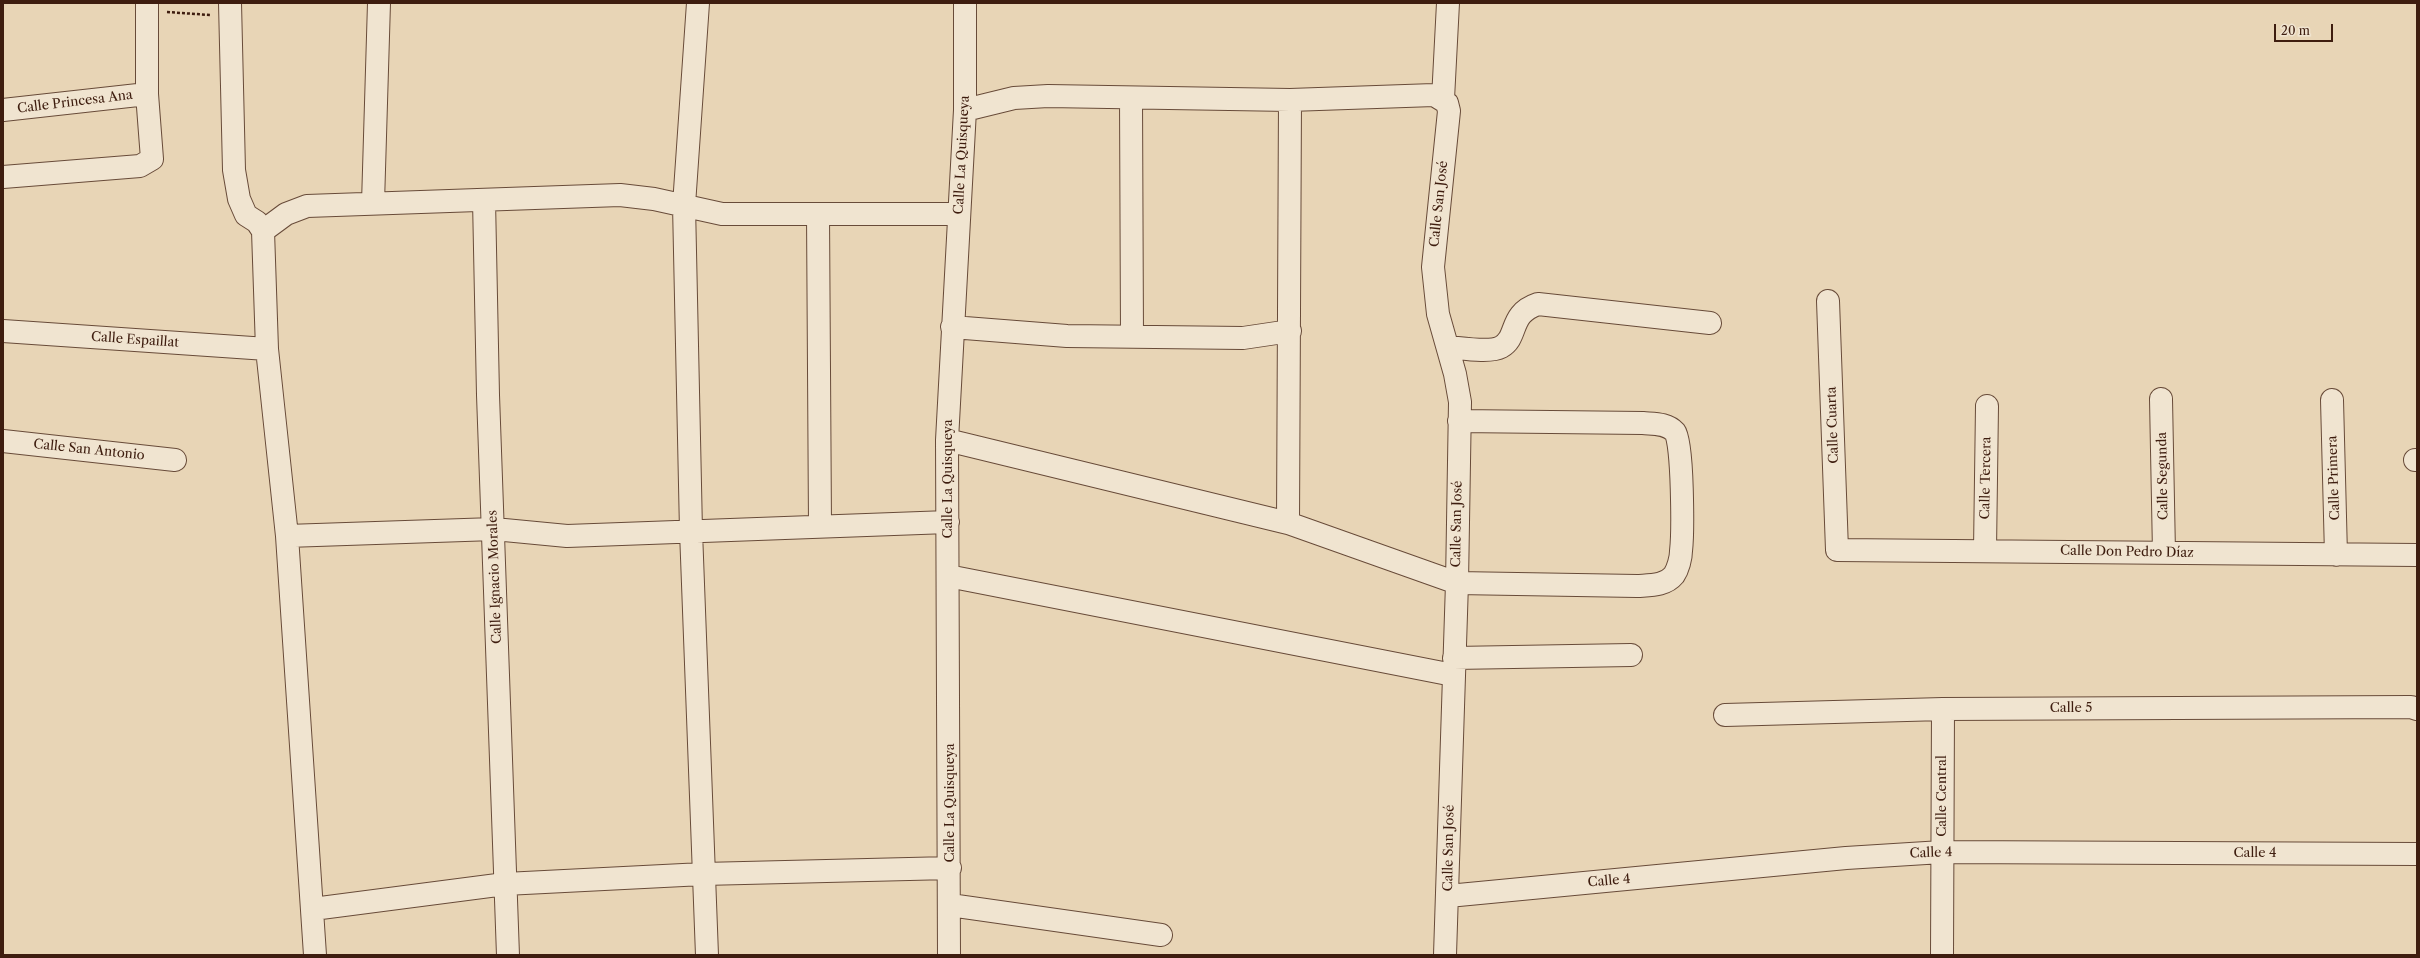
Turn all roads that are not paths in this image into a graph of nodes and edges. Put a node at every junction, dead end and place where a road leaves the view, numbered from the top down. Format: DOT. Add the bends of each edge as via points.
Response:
graph roads {
  1 [pos="379,3"];
  2 [pos="698,3"];
  3 [pos="964,3"];
  4 [pos="1448,3"];
  5 [pos="147,7"];
  6 [pos="230,10"];
  7 [pos="147,94"];
  8 [pos="1131,98"];
  9 [pos="1443,99"];
  10 [pos="1290,100"];
  11 [pos="3,110"];
  12 [pos="965,110"];
  13 [pos="3,177"];
  14 [pos="484,200"];
  15 [pos="374,203"];
  16 [pos="684,205"];
  17 [pos="818,214"];
  18 [pos="959,214"];
  19 [pos="263,231"];
  20 [pos="1828,301"];
  21 [pos="1710,323"];
  22 [pos="952,328"];
  23 [pos="3,331"];
  24 [pos="1290,331"];
  25 [pos="1132,336"];
  26 [pos="1448,347"];
  27 [pos="267,349"];
  28 [pos="2161,398"];
  29 [pos="2332,400"];
  30 [pos="1987,406"];
  31 [pos="1460,421"];
  32 [pos="947,440"];
  33 [pos="3,441"];
  34 [pos="175,460"];
  35 [pos="948,522"];
  36 [pos="1288,523"];
  37 [pos="820,526"];
  38 [pos="494,529"];
  39 [pos="691,531"];
  40 [pos="287,536"];
  41 [pos="1837,550"];
  42 [pos="1985,550"];
  43 [pos="2164,552"];
  44 [pos="2336,555"];
  45 [pos="2417,555"];
  46 [pos="948,576"];
  47 [pos="1457,582"];
  48 [pos="1631,655"];
  49 [pos="1454,666"];
  50 [pos="1943,709"];
  51 [pos="2417,709"];
  52 [pos="1725,715"];
  53 [pos="1942,852"];
  54 [pos="2417,854"];
  55 [pos="950,868"];
  56 [pos="703,874"];
  57 [pos="505,884"];
  58 [pos="1448,896"];
  59 [pos="950,905"];
  60 [pos="313,909"];
  61 [pos="1161,935"];
  62 [pos="315,955"];
  63 [pos="508,955"];
  64 [pos="707,955"];
  65 [pos="949,955"];
  66 [pos="1445,955"];
  67 [pos="1942,955"];
  1 -- 15 [label="street"];
  2 -- 16 [label="street"];
  3 -- 12 [label="street, Calle La Quisqueya"];
  4 -- 9 [label="street, Calle San José"];
  5 -- 7 [label="street"];
  6 -- 19 [label="street" via="234,170 239,199 246,214 257,222"];
  7 -- 11 [label="street, Calle Princesa Ana"];
  7 -- 13 [label="street" via="153,153 147,164"];
  8 -- 10 [label="street"];
  8 -- 12 [label="street" via="1014,98"];
  8 -- 25 [label="street"];
  9 -- 10 [label="street" via="1434,95"];
  9 -- 26 [label="street, Calle San José" via="1449,110 1433,267 1438,314"];
  10 -- 24 [label="street"];
  12 -- 18 [label="street, Calle La Quisqueya"];
  14 -- 15 [label="street"];
  14 -- 16 [label="street" via="620,196 654,198"];
  14 -- 38 [label="street, Calle Ignacio Morales"];
  15 -- 19 [label="street" via="307,206 286,214"];
  16 -- 17 [label="street" via="722,214"];
  16 -- 39 [label="street"];
  17 -- 18 [label="street"];
  17 -- 37 [label="street"];
  18 -- 22 [label="street, Calle La Quisqueya"];
  19 -- 27 [label="street"];
  20 -- 41 [label="street, Calle Cuarta"];
  21 -- 26 [label="street" via="1538,304 1526,308 1518,318 1508,341 1501,347"];
  22 -- 25 [label="street" via="1066,336"];
  22 -- 32 [label="street, Calle La Quisqueya"];
  23 -- 27 [label="street, Calle Espaillat"];
  24 -- 25 [label="street" via="1243,338"];
  24 -- 36 [label="street"];
  26 -- 31 [label="street, Calle San José" via="1460,402"];
  27 -- 40 [label="street"];
  28 -- 43 [label="street, Calle Segunda"];
  29 -- 44 [label="street, Calle Primera"];
  30 -- 42 [label="street, Calle Tercera"];
  31 -- 47 [label="street, Calle San José"];
  31 -- 47 [label="street" via="1643,424 1669,427 1675,433 1680,455 1682,552 1674,574 1667,581 1657,584"];
  32 -- 35 [label="street, Calle La Quisqueya"];
  32 -- 36 [label="street"];
  33 -- 34 [label="street, Calle San Antonio"];
  35 -- 37 [label="street"];
  35 -- 46 [label="street, Calle La Quisqueya"];
  36 -- 47 [label="street"];
  37 -- 39 [label="street"];
  38 -- 39 [label="street" via="567,536"];
  38 -- 40 [label="street"];
  38 -- 57 [label="street, Calle Ignacio Morales"];
  39 -- 56 [label="street"];
  40 -- 60 [label="street"];
  41 -- 42 [label="street, Calle Don Pedro Díaz"];
  42 -- 43 [label="street, Calle Don Pedro Díaz"];
  43 -- 44 [label="street, Calle Don Pedro Díaz"];
  44 -- 45 [label="street, Calle Don Pedro Díaz"];
  46 -- 49 [label="street"];
  46 -- 55 [label="street, Calle La Quisqueya"];
  47 -- 49 [label="street, Calle San José"];
  48 -- 49 [label="street"];
  49 -- 58 [label="street, Calle San José"];
  50 -- 51 [label="street, Calle 5"];
  50 -- 52 [label="street, Calle 5"];
  50 -- 53 [label="street, Calle Central"];
  53 -- 54 [label="street, Calle 4"];
  53 -- 58 [label="street, Calle 4" via="1838,859"];
  53 -- 67 [label="street, Calle Central"];
  55 -- 56 [label="street"];
  55 -- 59 [label="street, Calle La Quisqueya"];
  56 -- 57 [label="street"];
  56 -- 64 [label="street"];
  57 -- 60 [label="street"];
  57 -- 63 [label="street, Calle Ignacio Morales"];
  58 -- 66 [label="street, Calle San José"];
  59 -- 61 [label="street"];
  59 -- 65 [label="street, Calle La Quisqueya"];
  60 -- 62 [label="street"];
}
